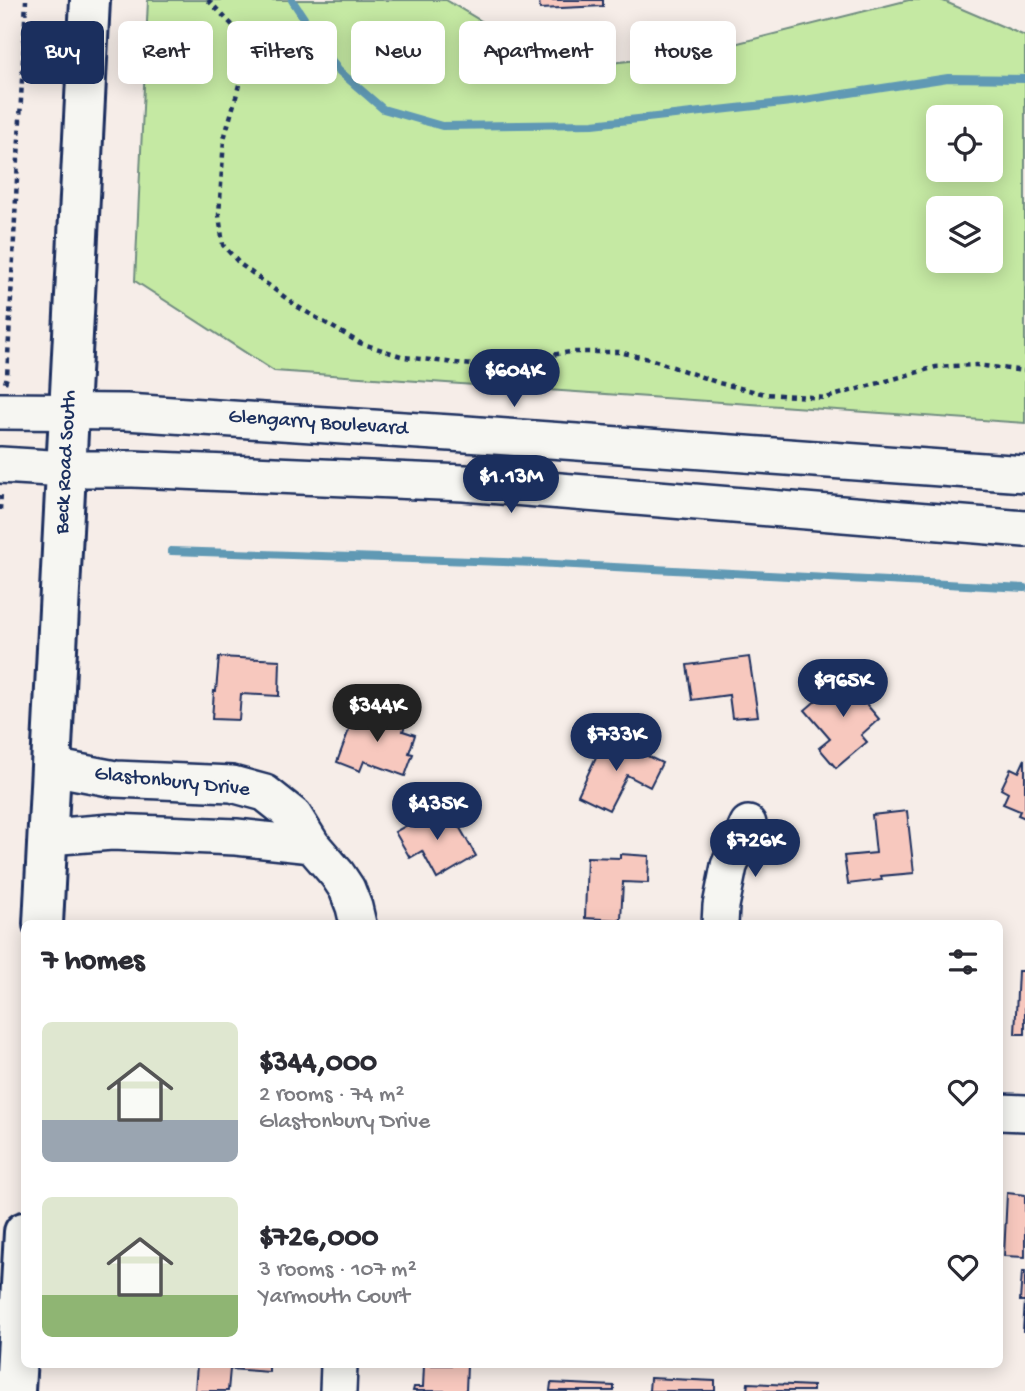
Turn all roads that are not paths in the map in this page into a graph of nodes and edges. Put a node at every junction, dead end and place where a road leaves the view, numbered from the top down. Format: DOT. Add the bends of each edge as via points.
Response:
graph roads {
  1 [pos="90,0"];
  2 [pos="69,410"];
  3 [pos="0,411"];
  4 [pos="803,458"];
  5 [pos="0,465"];
  6 [pos="67,469"];
  7 [pos="1025,474"];
  8 [pos="797,509"];
  9 [pos="1025,529"];
  10 [pos="51,767"];
  11 [pos="748,824"];
  12 [pos="48,837"];
  13 [pos="312,845"];
  14 [pos="43,920"];
  15 [pos="357,920"];
  16 [pos="720,920"];
  17 [pos="1003,1112"];
  18 [pos="1025,1113"];
  19 [pos="21,1285"];
  20 [pos="339,1368"];
  21 [pos="15,1391"];
  22 [pos="338,1391"];
  1 -- 2 [label="main road, Beck Road South"];
  2 -- 3 [label="street, Glengarry Boulevard"];
  2 -- 4 [label="street, Glengarry Boulevard"];
  2 -- 6 [label="main road, Beck Road South"];
  4 -- 7 [label="street, Glengarry Boulevard"];
  4 -- 8 [label="street"];
  5 -- 6 [label="street"];
  6 -- 8 [label="street" via="464,483"];
  6 -- 10 [label="main road, Beck Road South"];
  8 -- 9 [label="street"];
  10 -- 12 [label="main road, Beck Road South"];
  10 -- 13 [label="street, Glastonbury Drive" via="115,779 232,785 265,793 294,816"];
  11 -- 16 [label="street" via="729,866"];
  12 -- 13 [label="street" via="112,832"];
  12 -- 14 [label="main road, Beck Road South"];
  13 -- 15 [label="street, Glastonbury Drive" via="347,889"];
  17 -- 18 [label="street"];
  19 -- 21 [label="main road"];
  20 -- 22 [label="street"];
}
